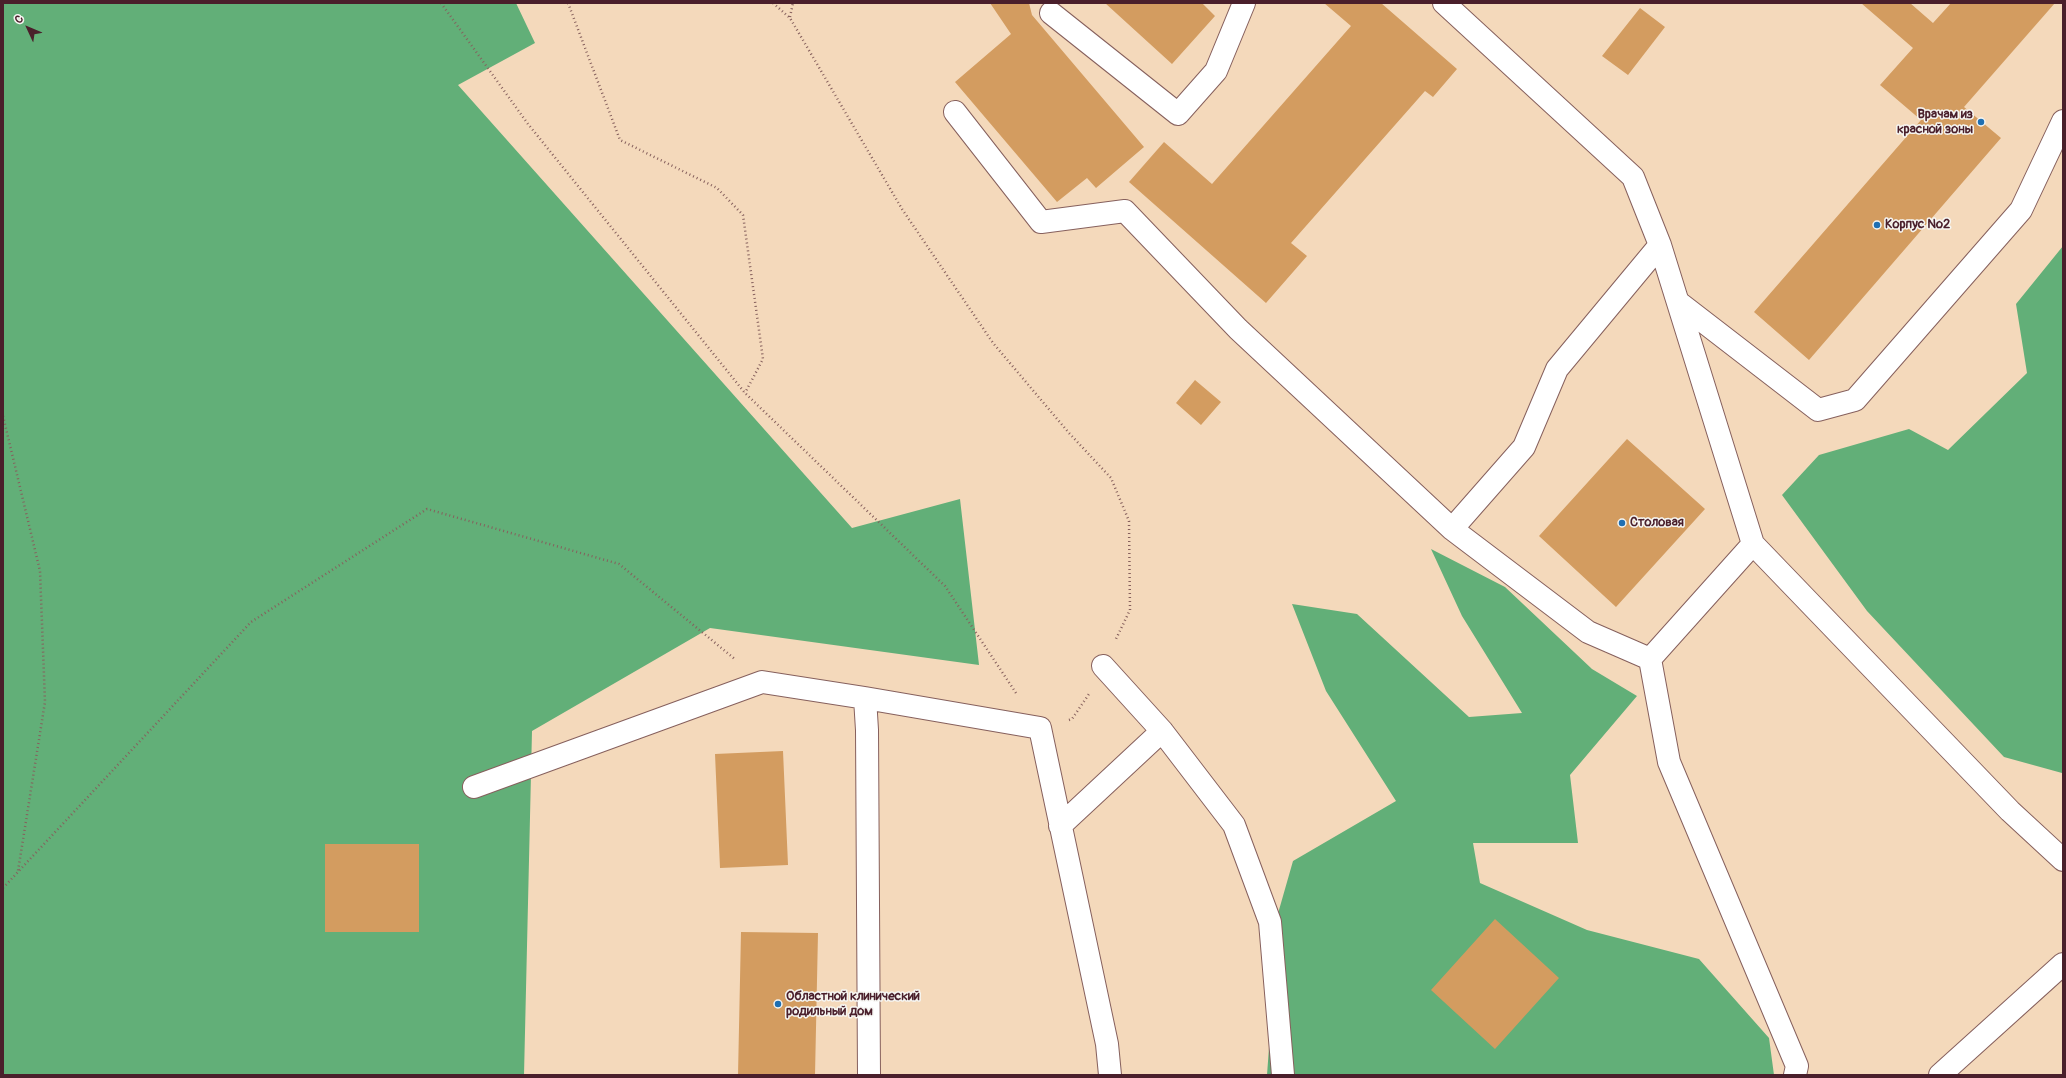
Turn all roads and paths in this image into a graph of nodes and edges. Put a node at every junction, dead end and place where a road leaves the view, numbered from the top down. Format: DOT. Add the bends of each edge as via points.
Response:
graph roads {
  1 [pos="441,3"];
  2 [pos="568,3"];
  3 [pos="773,3"];
  4 [pos="793,3"];
  5 [pos="1244,3"];
  6 [pos="1444,3"];
  7 [pos="1051,12"];
  8 [pos="790,18"];
  9 [pos="955,112"];
  10 [pos="2063,121"];
  11 [pos="1660,245"];
  12 [pos="1678,302"];
  13 [pos="745,393"];
  14 [pos="3,416"];
  15 [pos="1452,529"];
  16 [pos="1752,544"];
  17 [pos="1650,659"];
  18 [pos="1103,666"];
  19 [pos="762,682"];
  20 [pos="865,698"];
  21 [pos="1040,728"];
  22 [pos="1162,731"];
  23 [pos="474,787"];
  24 [pos="1060,826"];
  25 [pos="2063,860"];
  26 [pos="18,872"];
  27 [pos="3,888"];
  28 [pos="2063,964"];
  29 [pos="869,1075"];
  30 [pos="1110,1075"];
  31 [pos="1283,1075"];
  32 [pos="1795,1075"];
  33 [pos="1940,1075"];
  1 -- 13 [label="path" via="528,124"];
  2 -- 13 [label="path" via="620,140 717,188 743,214 763,359"];
  3 -- 8 [label="path"];
  4 -- 8 [label="path"];
  5 -- 7 [label="street" via="1216,71 1178,114"];
  6 -- 11 [label="street" via="1633,177"];
  8 -- 18 [label="path" via="902,209 993,343 1069,433 1111,478 1129,521 1130,610"];
  9 -- 15 [label="street" via="1040,222 1125,211 1238,329"];
  10 -- 12 [label="street" via="2021,210 1855,400 1818,410"];
  11 -- 12 [label="street"];
  11 -- 15 [label="street" via="1558,369 1524,447"];
  12 -- 16 [label="street"];
  13 -- 21 [label="path" via="945,586"];
  14 -- 26 [label="path" via="40,571 45,702"];
  15 -- 17 [label="street" via="1588,632"];
  16 -- 17 [label="street"];
  16 -- 25 [label="street" via="2010,811"];
  17 -- 32 [label="street" via="1669,762 1797,1066"];
  18 -- 21 [label="path" via="1072,719"];
  18 -- 22 [label="street"];
  19 -- 20 [label="street"];
  19 -- 23 [label="street"];
  19 -- 26 [label="path" via="620,564 427,509 251,622"];
  20 -- 21 [label="street"];
  20 -- 29 [label="street"];
  21 -- 24 [label="street"];
  22 -- 24 [label="street"];
  22 -- 31 [label="street" via="1234,825 1270,922"];
  24 -- 30 [label="street" via="1107,1044"];
  26 -- 27 [label="path"];
  28 -- 33 [label="street"];
}
